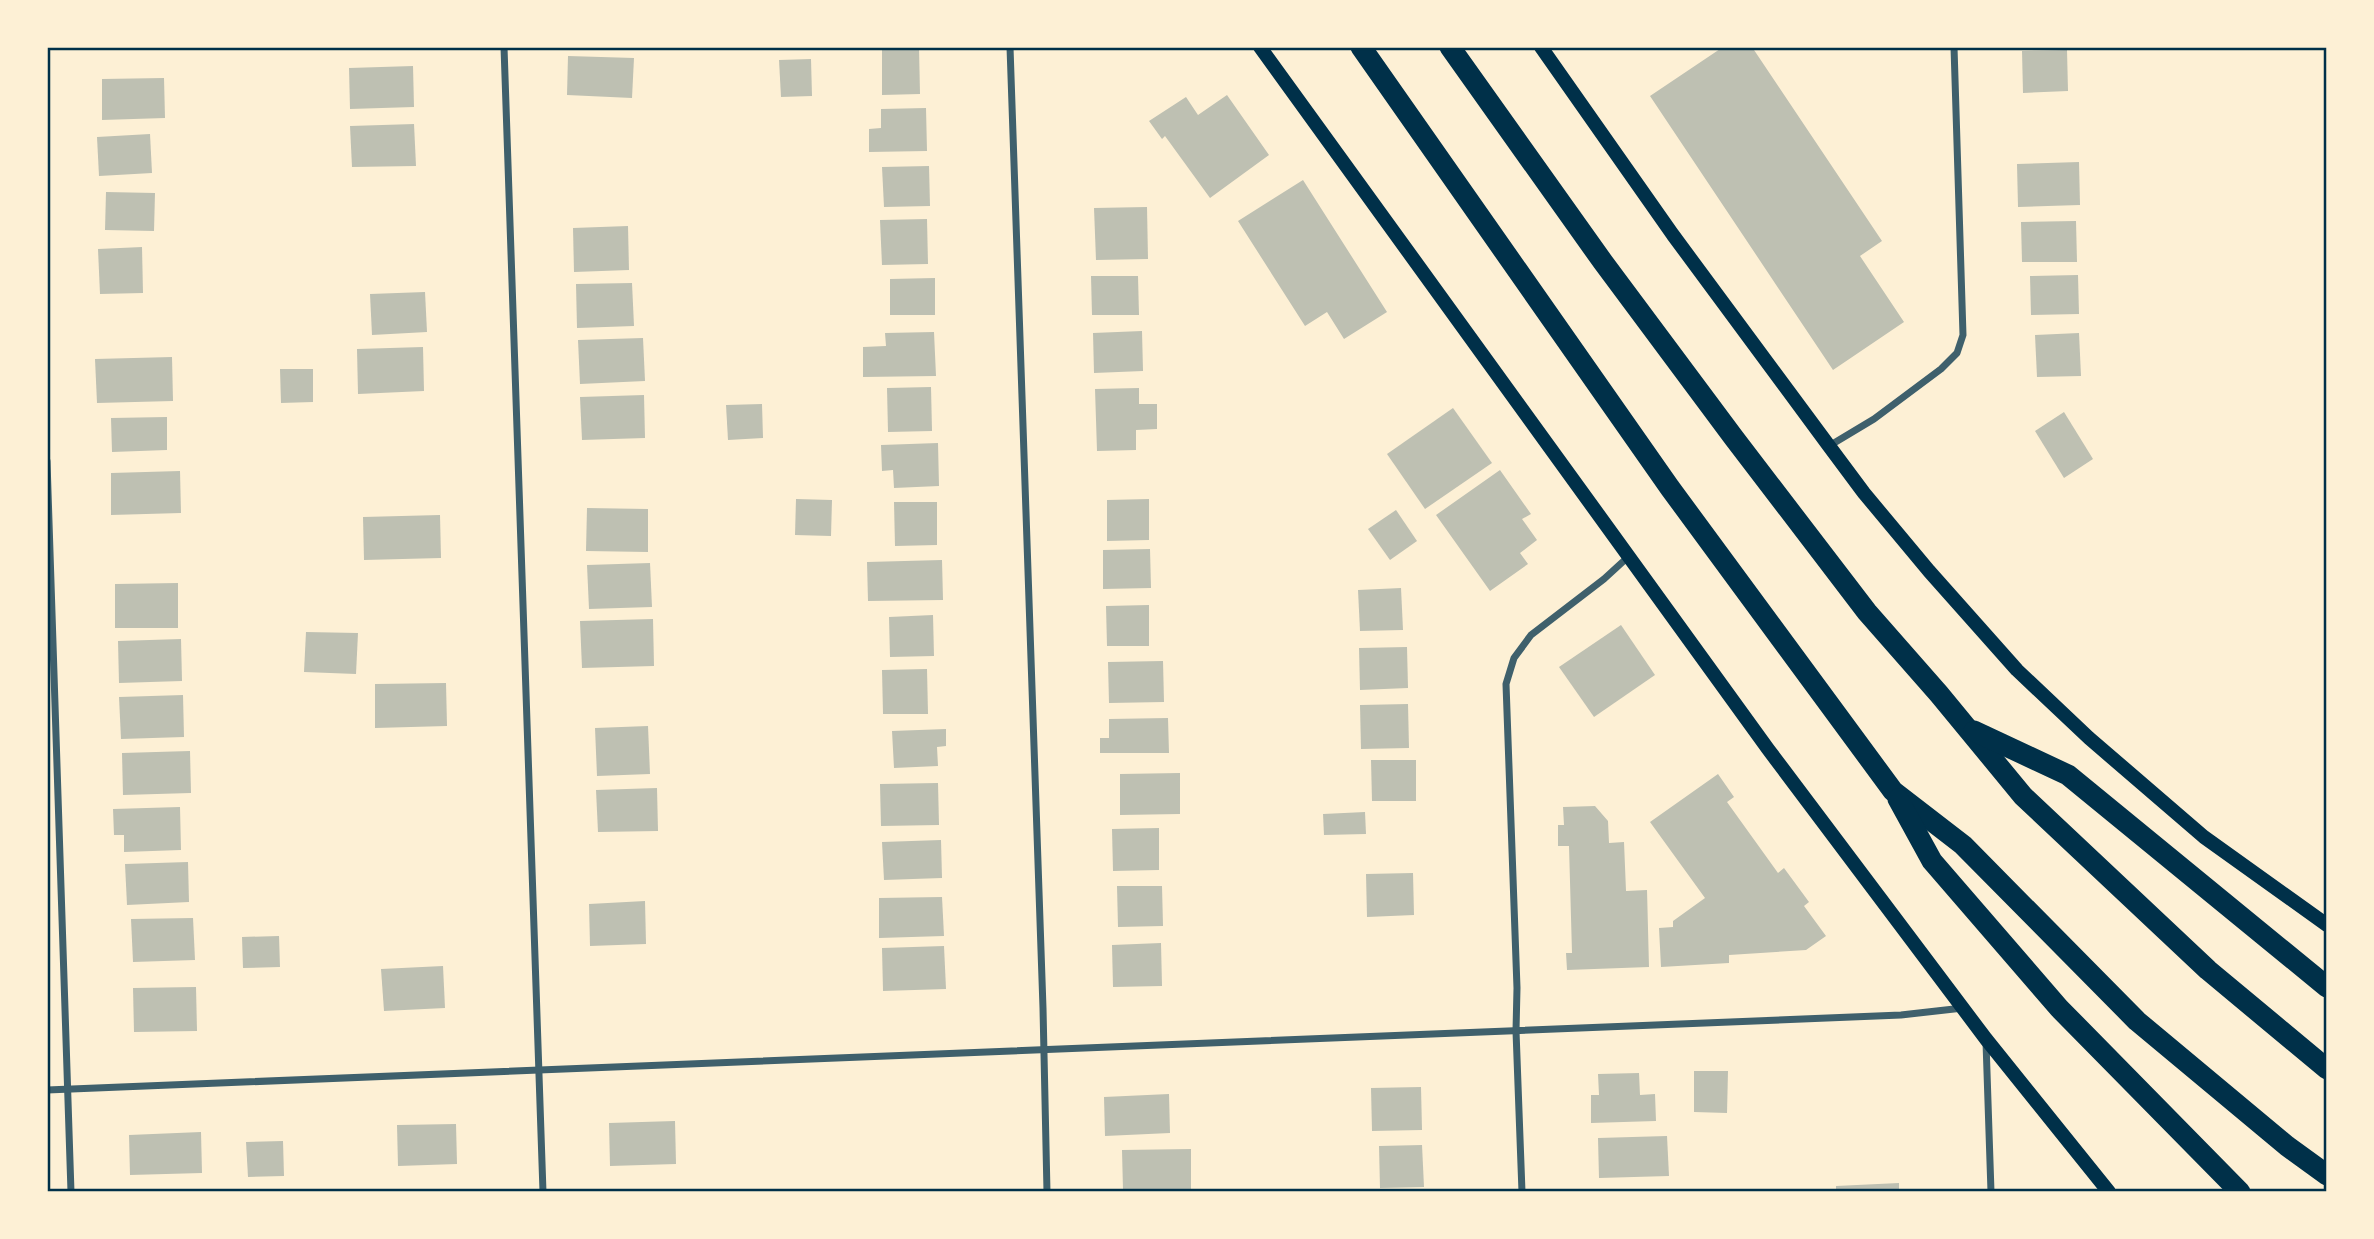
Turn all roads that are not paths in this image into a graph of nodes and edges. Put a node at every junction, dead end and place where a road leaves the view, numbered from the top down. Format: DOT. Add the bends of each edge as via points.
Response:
graph roads {
  1 [pos="504,47"];
  2 [pos="1010,47"];
  3 [pos="1260,47"];
  4 [pos="1361,47"];
  5 [pos="1450,47"];
  6 [pos="1541,47"];
  7 [pos="1954,47"];
  8 [pos="1829,446"];
  9 [pos="47,461"];
  10 [pos="1628,557"];
  11 [pos="1967,728"];
  12 [pos="1893,791"];
  13 [pos="2327,925"];
  14 [pos="2327,987"];
  15 [pos="1964,1008"];
  16 [pos="1516,1031"];
  17 [pos="1986,1039"];
  18 [pos="1043,1050"];
  19 [pos="2327,1069"];
  20 [pos="539,1072"];
  21 [pos="47,1090"];
  22 [pos="68,1090"];
  23 [pos="2327,1175"];
  24 [pos="71,1192"];
  25 [pos="543,1192"];
  26 [pos="1046,1192"];
  27 [pos="1522,1192"];
  28 [pos="1991,1192"];
  29 [pos="2109,1192"];
  30 [pos="2240,1192"];
  1 -- 20 [label="street"];
  2 -- 18 [label="street"];
  3 -- 10 [label="main road"];
  4 -- 12 [label="highway" via="1670,488"];
  5 -- 11 [label="highway" via="1734,438 1867,612"];
  6 -- 8 [label="main road"];
  7 -- 8 [label="street" via="1963,335 1957,353 1941,369"];
  8 -- 13 [label="main road" via="1929,572 2018,670 2204,837"];
  9 -- 22 [label="street"];
  10 -- 15 [label="main road"];
  10 -- 16 [label="street" via="1531,635 1514,658 1506,684"];
  11 -- 14 [label="highway" via="2068,775"];
  11 -- 19 [label="highway" via="2023,796 2208,970"];
  12 -- 23 [label="highway" via="1963,845 2137,1021"];
  12 -- 30 [label="highway" via="1932,861 2059,1008"];
  15 -- 16 [label="street" via="1901,1015"];
  15 -- 17 [label="main road"];
  16 -- 18 [label="street"];
  16 -- 27 [label="street"];
  17 -- 28 [label="street"];
  17 -- 29 [label="main road"];
  18 -- 20 [label="street"];
  18 -- 26 [label="street"];
  20 -- 22 [label="street"];
  20 -- 25 [label="street"];
  21 -- 22 [label="street"];
  22 -- 24 [label="street"];
}
